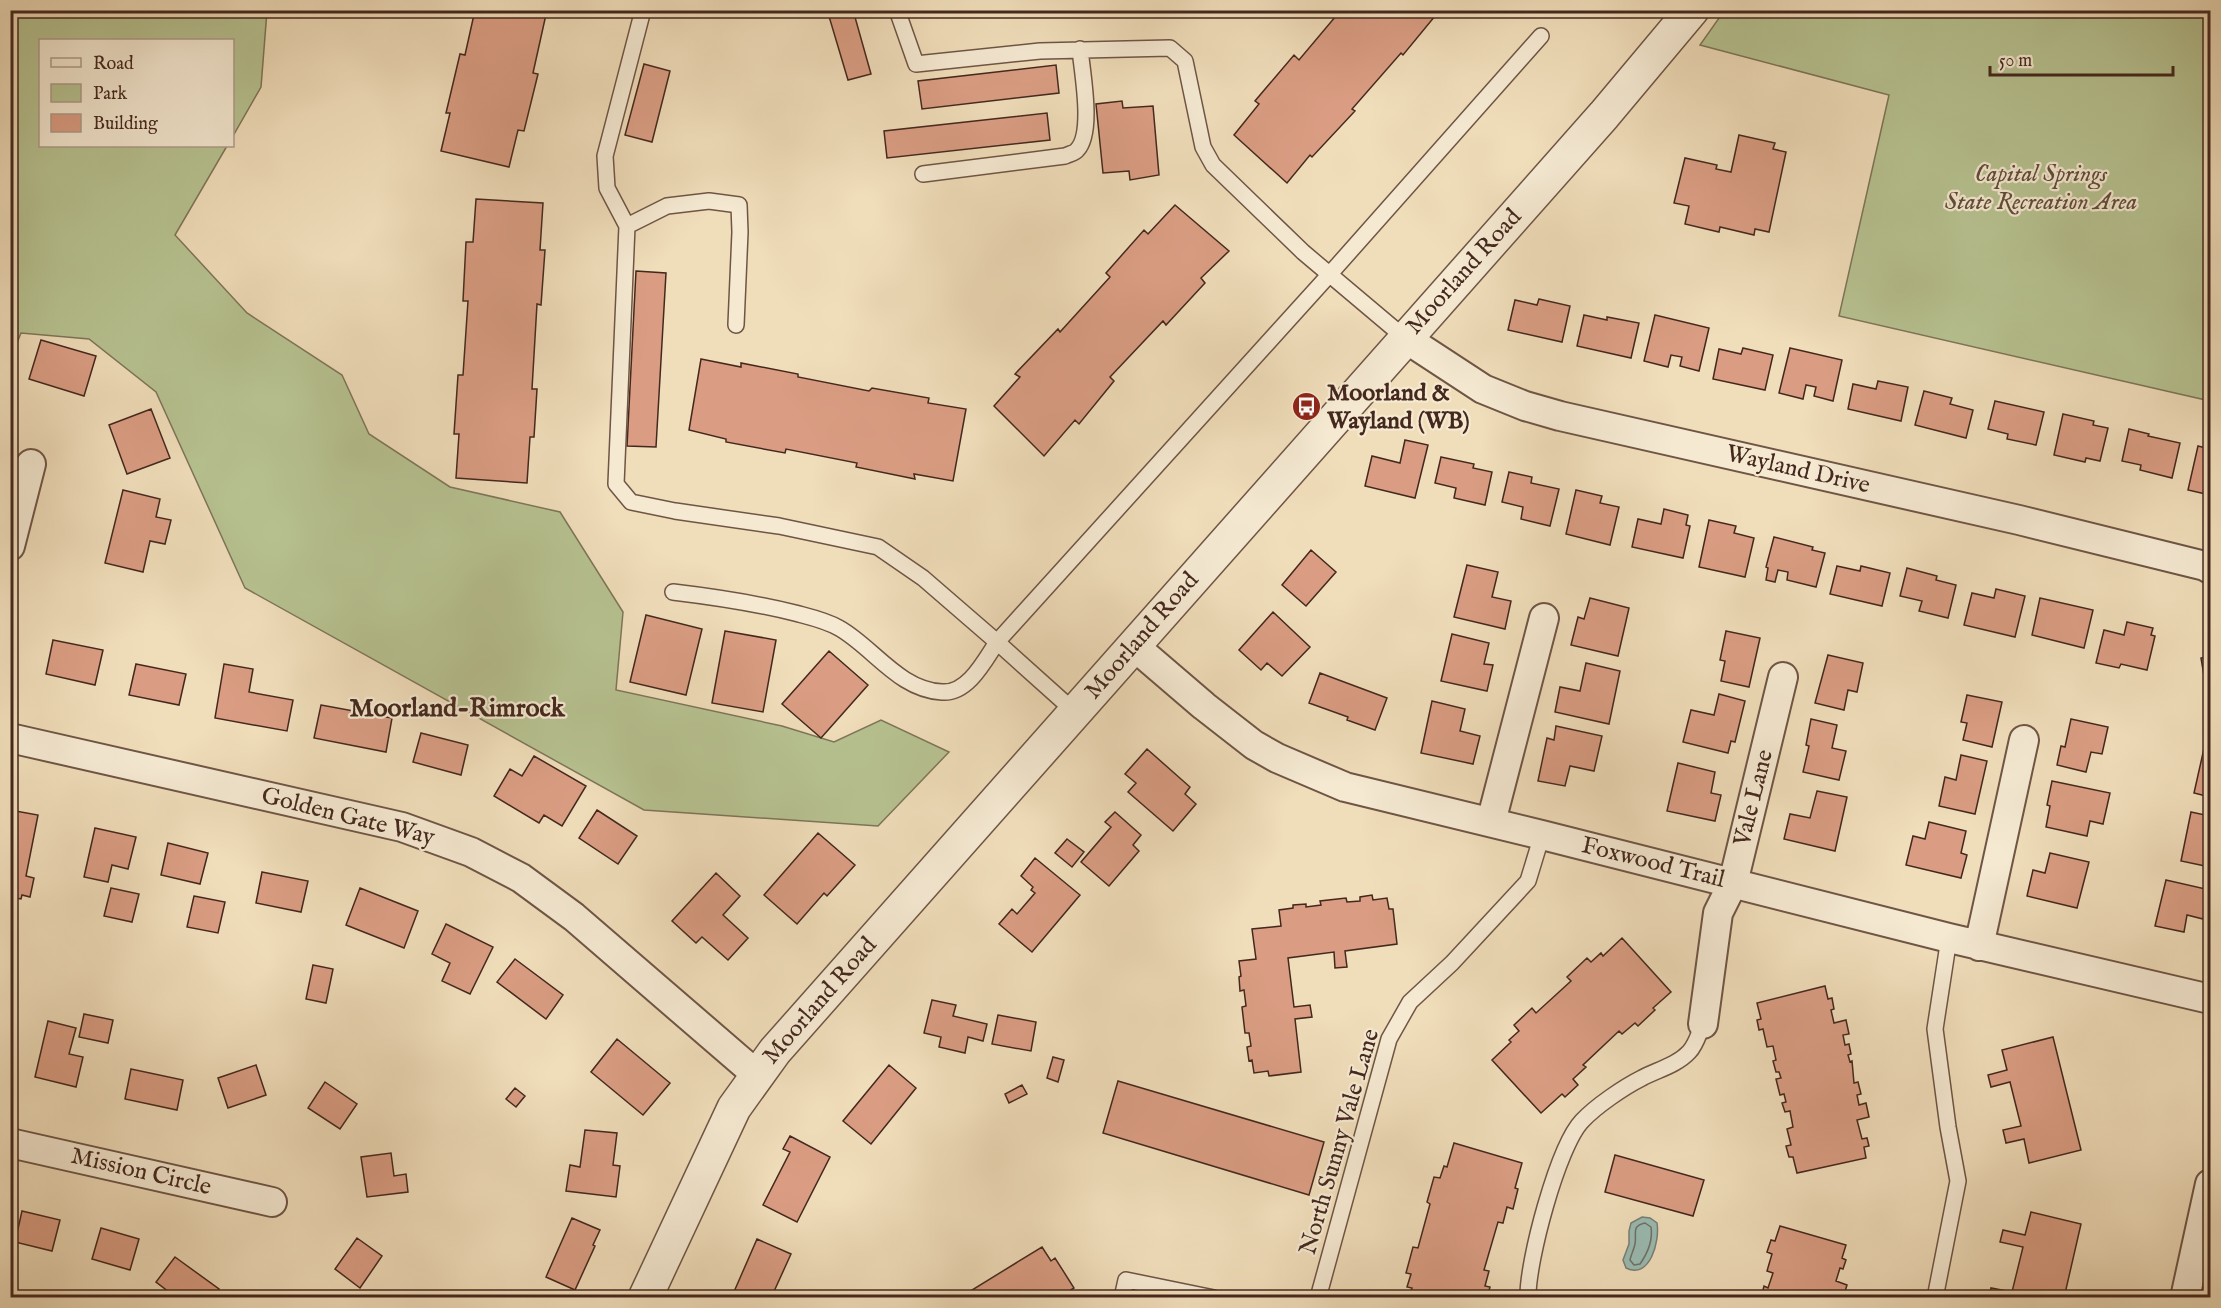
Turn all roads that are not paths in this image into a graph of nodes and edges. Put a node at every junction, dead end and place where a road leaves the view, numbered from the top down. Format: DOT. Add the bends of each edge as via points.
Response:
graph roads {
  1 [pos="642,10"];
  2 [pos="897,10"];
  3 [pos="1692,10"];
  4 [pos="1541,36"];
  5 [pos="1080,49"];
  6 [pos="923,174"];
  7 [pos="627,226"];
  8 [pos="1329,275"];
  9 [pos="736,325"];
  10 [pos="1405,338"];
  11 [pos="31,464"];
  12 [pos="10,546"];
  13 [pos="2208,568"];
  14 [pos="674,592"];
  15 [pos="1544,618"];
  16 [pos="998,642"];
  17 [pos="1134,646"];
  18 [pos="1783,677"];
  19 [pos="1075,712"];
  20 [pos="10,738"];
  21 [pos="2024,740"];
  22 [pos="1491,822"];
  23 [pos="1542,835"];
  24 [pos="1733,883"];
  25 [pos="1949,938"];
  26 [pos="1979,946"];
  27 [pos="2211,999"];
  28 [pos="1703,1024"];
  29 [pos="757,1074"];
  30 [pos="10,1143"];
  31 [pos="2211,1184"];
  32 [pos="272,1202"];
  33 [pos="645,1298"];
  34 [pos="1122,1298"];
  35 [pos="1214,1298"];
  36 [pos="1318,1298"];
  37 [pos="1528,1298"];
  38 [pos="1935,1298"];
  39 [pos="2185,1298"];
  1 -- 7 [label="lane" via="605,156 607,188"];
  2 -- 5 [label="lane" via="916,64"];
  3 -- 10 [label="street, Moorland Road"];
  4 -- 8 [label="lane"];
  5 -- 6 [label="lane" via="1086,126 1077,151 1065,156"];
  5 -- 8 [label="lane" via="1170,48 1185,61 1203,147 1213,165"];
  7 -- 9 [label="lane" via="667,206 709,201 740,205"];
  7 -- 16 [label="lane" via="616,484 631,502 878,547"];
  8 -- 10 [label="lane"];
  8 -- 16 [label="lane"];
  10 -- 13 [label="street, Wayland Drive" via="1483,389 1560,416 2019,520"];
  10 -- 17 [label="street, Moorland Road"];
  11 -- 12 [label="street"];
  14 -- 16 [label="lane" via="756,603 818,619 840,628 920,687 944,693 958,689 971,678"];
  15 -- 22 [label="street"];
  16 -- 19 [label="lane"];
  17 -- 19 [label="street, Moorland Road"];
  17 -- 22 [label="street, Foxwood Trail" via="1204,706 1277,758 1345,787"];
  18 -- 24 [label="street, Vale Lane"];
  19 -- 29 [label="street, Moorland Road"];
  20 -- 29 [label="street, Golden Gate Way" via="402,827 471,852 521,878 574,917"];
  21 -- 26 [label="street"];
  22 -- 23 [label="street, Foxwood Trail"];
  23 -- 24 [label="street, Foxwood Trail"];
  23 -- 36 [label="lane, North Sunny Vale Lane" via="1528,881 1410,1002 1389,1039"];
  24 -- 25 [label="street, Foxwood Trail"];
  24 -- 28 [label="street, Vale Lane" via="1718,913"];
  25 -- 26 [label="street, Foxwood Trail"];
  25 -- 38 [label="lane" via="1935,1029 1958,1181"];
  26 -- 27 [label="street, Foxwood Trail"];
  28 -- 37 [label="lane" via="1692,1050 1681,1060 1639,1080 1577,1128 1558,1167 1540,1228 1531,1262"];
  29 -- 33 [label="street, Moorland Road" via="734,1108"];
  30 -- 32 [label="street, Mission Circle"];
  31 -- 39 [label="street"];
  34 -- 35 [label="lane" via="1126,1280"];
}
